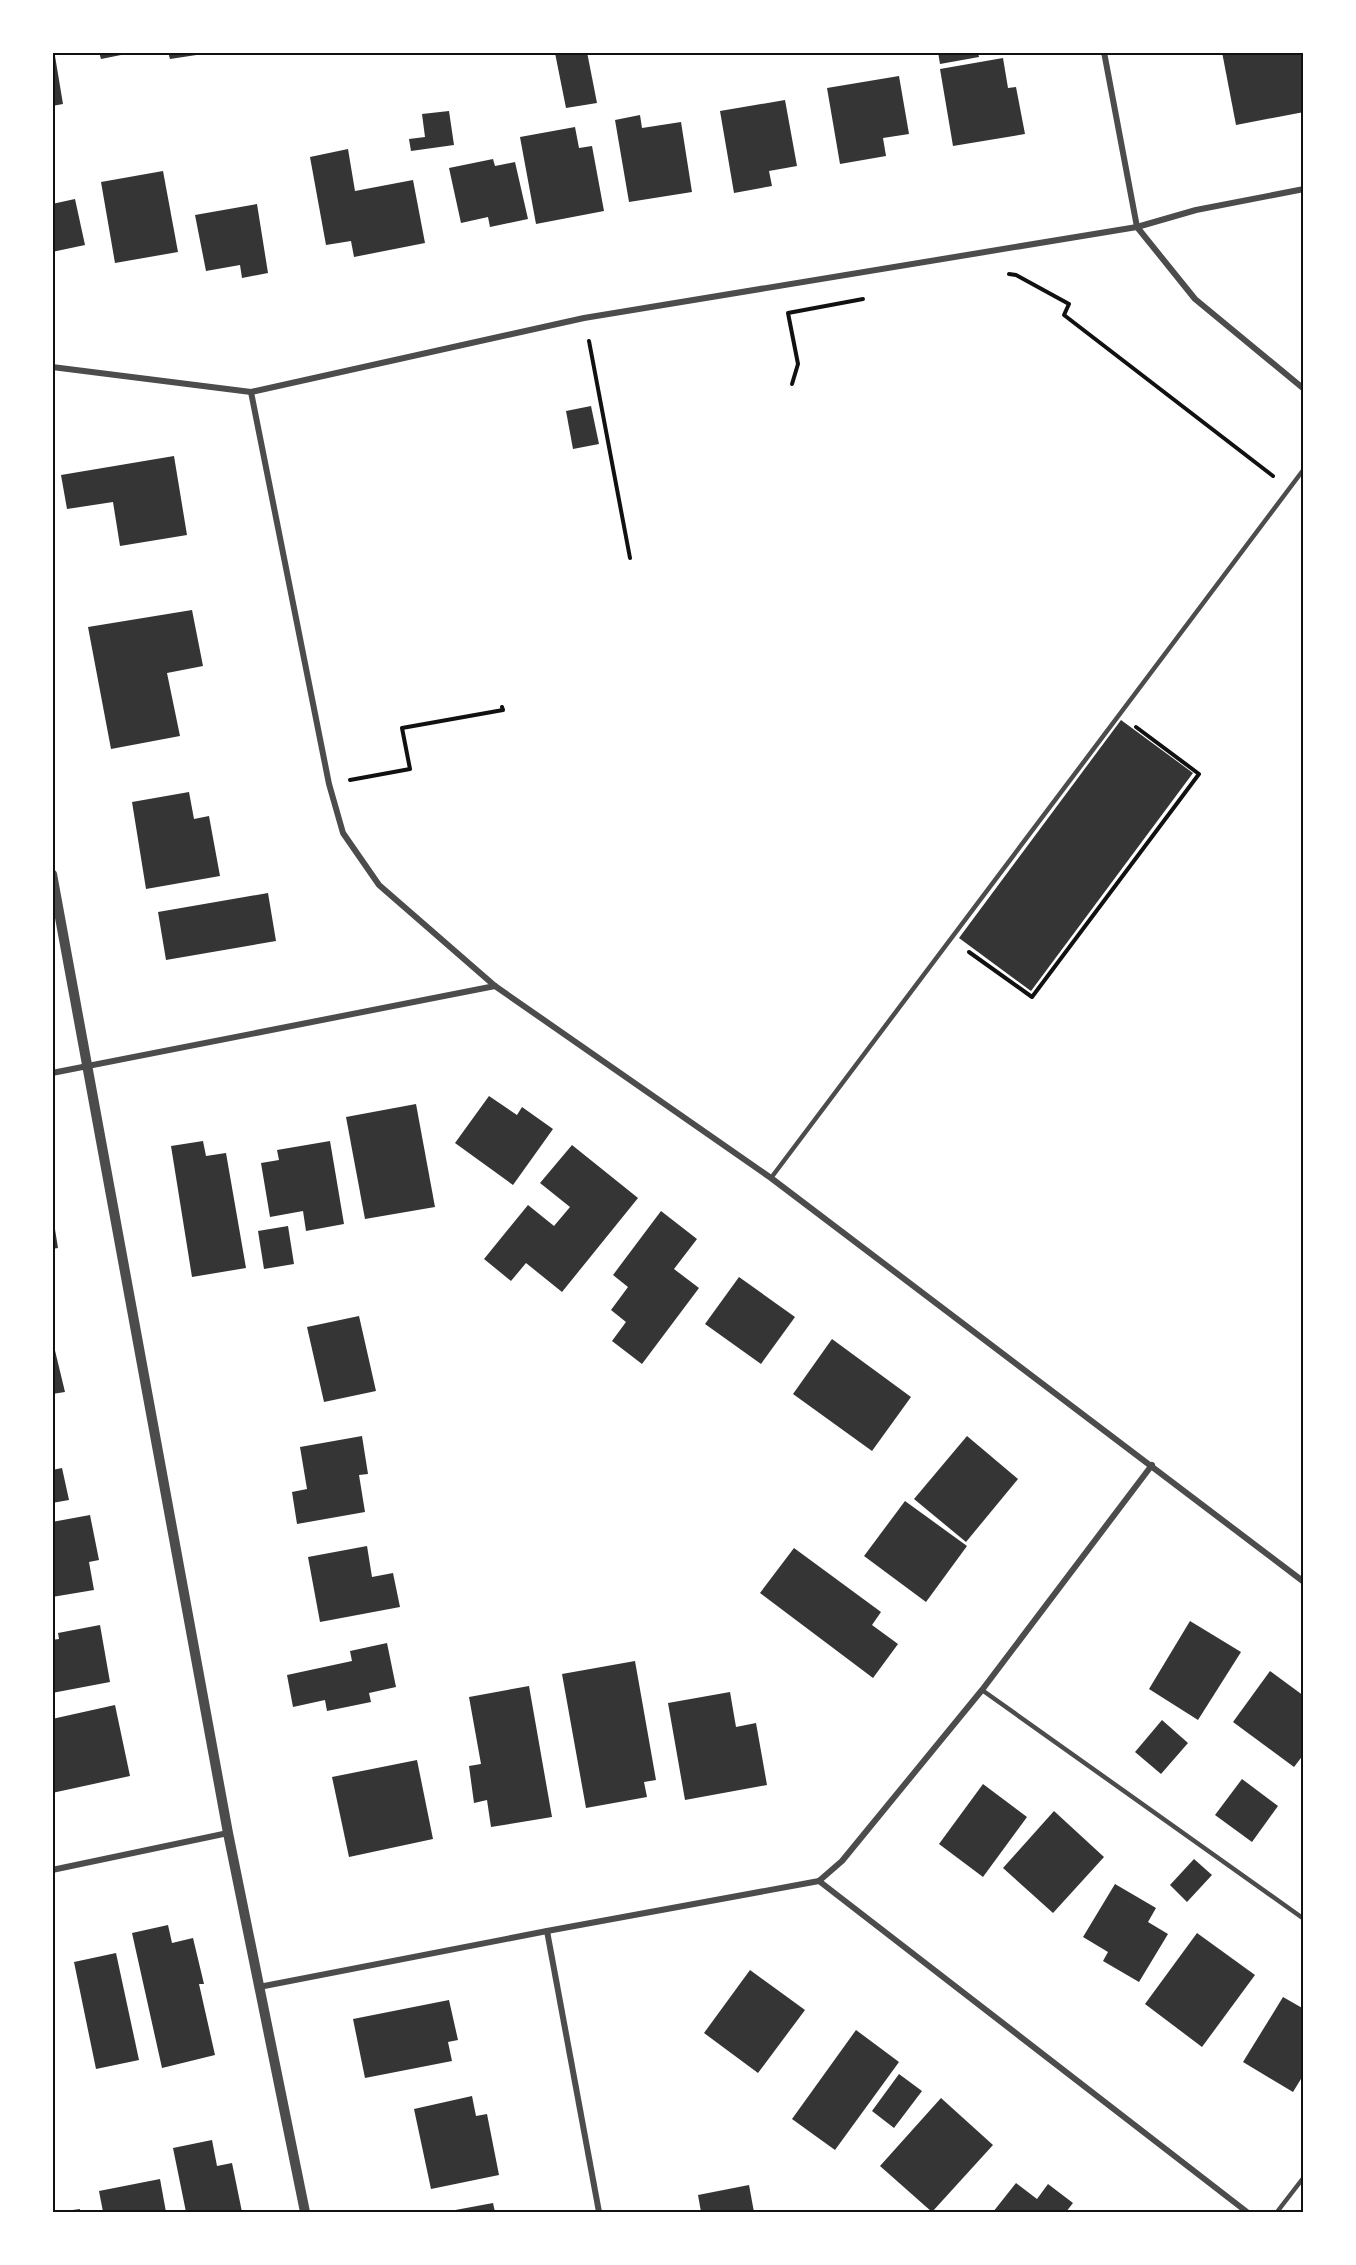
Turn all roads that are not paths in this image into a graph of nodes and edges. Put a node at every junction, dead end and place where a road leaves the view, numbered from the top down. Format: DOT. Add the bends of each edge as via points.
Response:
graph roads {
  1 [pos="1104,52"];
  2 [pos="1304,189"];
  3 [pos="1137,227"];
  4 [pos="52,367"];
  5 [pos="1304,388"];
  6 [pos="251,392"];
  7 [pos="1304,469"];
  8 [pos="52,874"];
  9 [pos="495,986"];
  10 [pos="88,1067"];
  11 [pos="52,1073"];
  12 [pos="771,1178"];
  13 [pos="1152,1466"];
  14 [pos="1304,1582"];
  15 [pos="982,1690"];
  16 [pos="228,1833"];
  17 [pos="52,1870"];
  18 [pos="819,1881"];
  19 [pos="1304,1919"];
  20 [pos="547,1930"];
  21 [pos="259,1987"];
  22 [pos="1304,2177"];
  23 [pos="305,2212"];
  24 [pos="600,2212"];
  25 [pos="1247,2212"];
  26 [pos="1277,2212"];
  1 -- 3 [label="street"];
  2 -- 3 [label="street" via="1196,210"];
  3 -- 5 [label="street" via="1195,299"];
  3 -- 6 [label="street" via="584,318"];
  4 -- 6 [label="street"];
  6 -- 9 [label="street" via="328,784 343,833 379,885"];
  7 -- 12 [label="lane"];
  8 -- 10 [label="street"];
  9 -- 10 [label="street"];
  9 -- 12 [label="street"];
  10 -- 11 [label="street"];
  10 -- 16 [label="street"];
  12 -- 13 [label="street"];
  13 -- 14 [label="street"];
  13 -- 15 [label="street"];
  15 -- 18 [label="street" via="842,1861"];
  15 -- 19 [label="lane"];
  16 -- 17 [label="street"];
  16 -- 21 [label="street"];
  18 -- 20 [label="street"];
  18 -- 25 [label="street"];
  20 -- 21 [label="street"];
  20 -- 24 [label="street"];
  21 -- 23 [label="street"];
  22 -- 26 [label="lane"];
}
